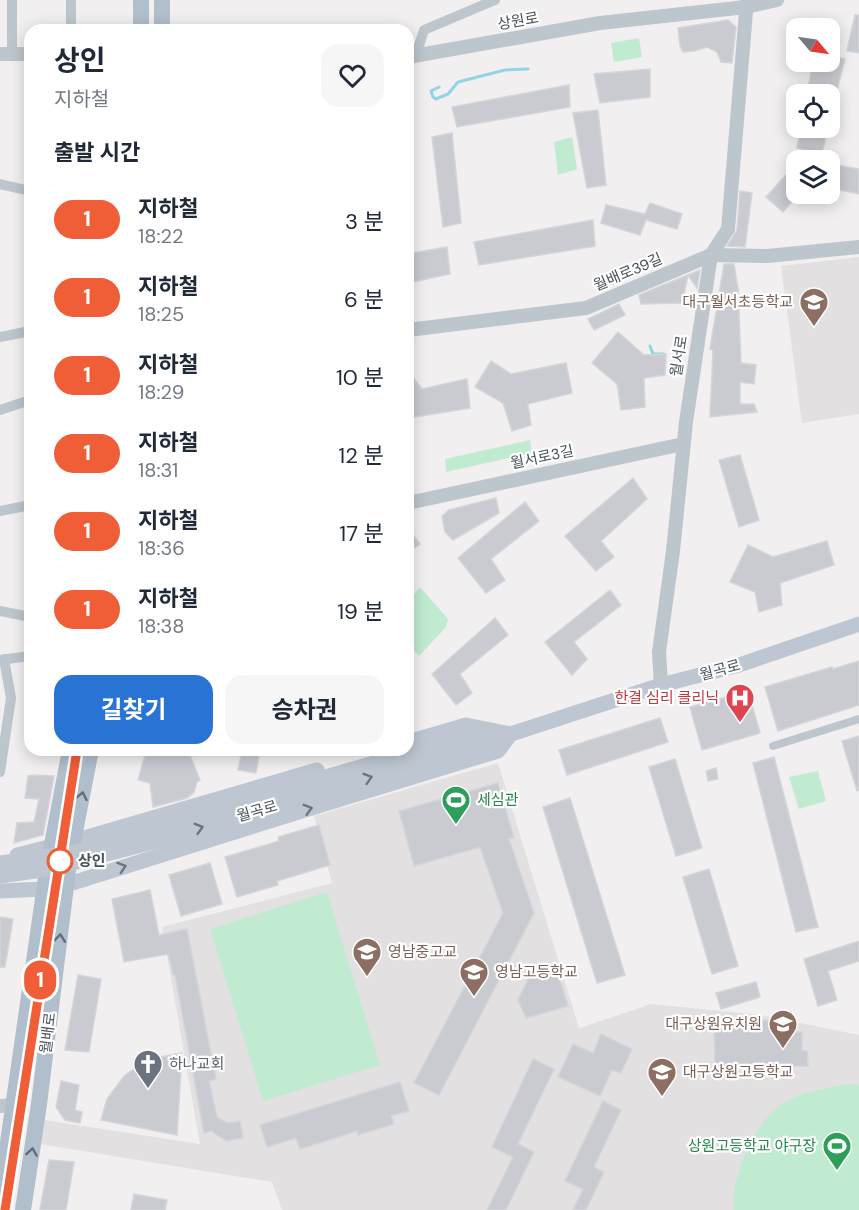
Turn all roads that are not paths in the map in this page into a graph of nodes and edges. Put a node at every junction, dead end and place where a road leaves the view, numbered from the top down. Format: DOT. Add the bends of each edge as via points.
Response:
graph roads {
  1 [pos="12,0"];
  2 [pos="71,0"];
  3 [pos="141,0"];
  4 [pos="162,0"];
  5 [pos="495,0"];
  6 [pos="777,0"];
  7 [pos="747,3"];
  8 [pos="71,24"];
  9 [pos="141,24"];
  10 [pos="162,24"];
  11 [pos="414,52"];
  12 [pos="6,54"];
  13 [pos="24,54"];
  14 [pos="414,56"];
  15 [pos="0,184"];
  16 [pos="24,190"];
  17 [pos="859,247"];
  18 [pos="711,255"];
  19 [pos="414,329"];
  20 [pos="24,332"];
  21 [pos="0,337"];
  22 [pos="24,402"];
  23 [pos="0,410"];
  24 [pos="683,444"];
  25 [pos="414,502"];
  26 [pos="24,506"];
  27 [pos="0,511"];
  28 [pos="0,611"];
  29 [pos="24,615"];
  30 [pos="859,624"];
  31 [pos="24,657"];
  32 [pos="2,659"];
  33 [pos="661,685"];
  34 [pos="859,719"];
  35 [pos="4,721"];
  36 [pos="511,734"];
  37 [pos="414,740"];
  38 [pos="773,746"];
  39 [pos="414,754"];
  40 [pos="69,756"];
  41 [pos="90,756"];
  42 [pos="364,756"];
  43 [pos="407,756"];
  44 [pos="0,772"];
  45 [pos="310,788"];
  46 [pos="73,841"];
  47 [pos="52,846"];
  48 [pos="0,856"];
  49 [pos="0,863"];
  50 [pos="0,876"];
  51 [pos="66,885"];
  52 [pos="44,889"];
  53 [pos="0,891"];
  54 [pos="7,1105"];
  55 [pos="0,1198"];
  56 [pos="23,1210"];
  1 -- 12 [label="street"];
  2 -- 8 [label="street"];
  3 -- 9 [label="main road"];
  4 -- 10 [label="main road"];
  5 -- 11 [label="street" via="424,30"];
  6 -- 7 [label="street, 상원로"];
  7 -- 14 [label="street, 상원로"];
  7 -- 18 [label="street, 월서로" via="728,229"];
  12 -- 13 [label="street"];
  15 -- 16 [label="street"];
  17 -- 18 [label="street, 월배로39길" via="767,256"];
  18 -- 19 [label="street, 월배로39길" via="586,308"];
  18 -- 24 [label="street, 월서로"];
  20 -- 21 [label="street"];
  22 -- 23 [label="street"];
  24 -- 25 [label="street, 월서로3길"];
  24 -- 33 [label="street, 월서로" via="659,652"];
  26 -- 27 [label="street"];
  28 -- 29 [label="street"];
  30 -- 33 [label="main road, 월곡로" via="739,665"];
  31 -- 32 [label="street"];
  32 -- 35 [label="street" via="11,699"];
  33 -- 36 [label="main road, 월곡로"];
  34 -- 38 [label="street"];
  35 -- 44 [label="street"];
  36 -- 37 [label="main road" via="466,724"];
  36 -- 39 [label="main road, 월곡로" via="471,735"];
  51 -- 36 [label="main road, one-way" via="498,751"];
  40 -- 47 [label="main road, 월배로"];
  46 -- 41 [label="main road, 월배로, one-way"];
  42 -- 46 [label="main road"];
  43 -- 45 [label="main road, 월곡로"];
  45 -- 49 [label="main road, 월곡로, bridge" via="77,852"];
  50 -- 45 [label="main road, 월곡로, one-way, bridge" via="61,866 153,842"];
  46 -- 47 [label="main road"];
  46 -- 51 [label="main road, 월배로"];
  47 -- 48 [label="main road"];
  47 -- 52 [label="main road, 월배로"];
  51 -- 52 [label="main road"];
  56 -- 51 [label="main road, 월배로, one-way"];
  52 -- 53 [label="main road"];
  52 -- 54 [label="main road, 월배로"];
  54 -- 55 [label="main road, 월배로"];
}
